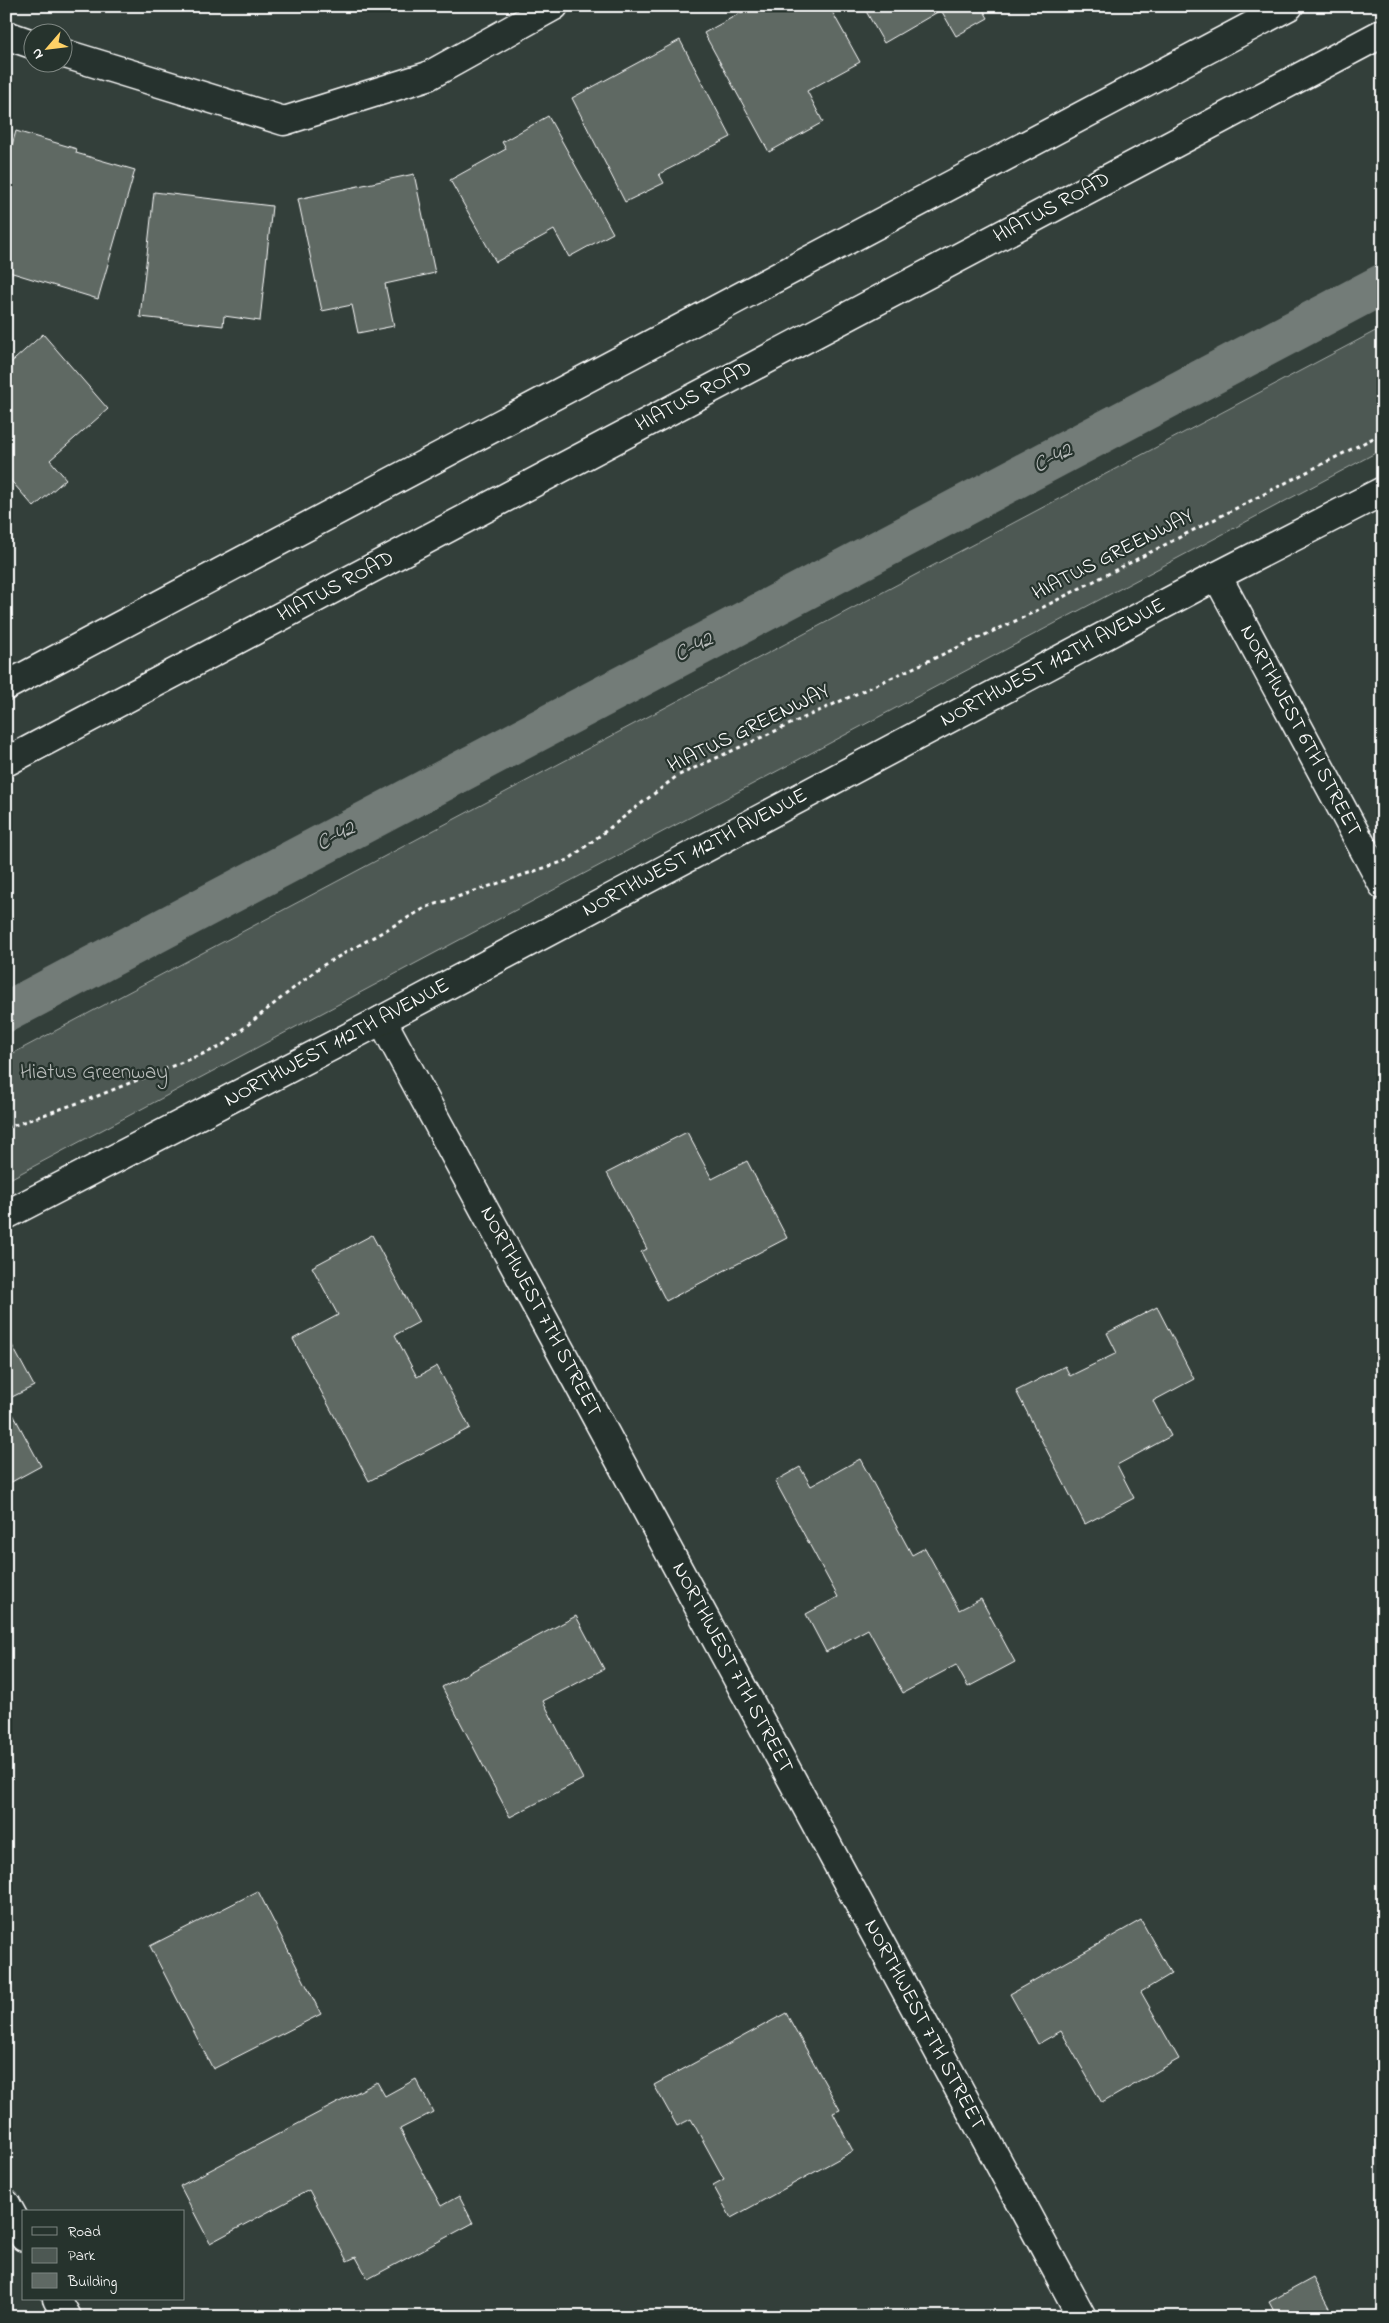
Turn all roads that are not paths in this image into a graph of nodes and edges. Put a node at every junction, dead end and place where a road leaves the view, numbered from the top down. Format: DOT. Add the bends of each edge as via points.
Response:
graph roads {
  1 [pos="554,6"];
  2 [pos="1289,6"];
  3 [pos="1383,34"];
  4 [pos="6,36"];
  5 [pos="22,41"];
  6 [pos="72,56"];
  7 [pos="1383,491"];
  8 [pos="1217,576"];
  9 [pos="6,686"];
  10 [pos="6,762"];
  11 [pos="1383,885"];
  12 [pos="382,1020"];
  13 [pos="6,1215"];
  14 [pos="6,2204"];
  15 [pos="22,2233"];
  16 [pos="58,2300"];
  17 [pos="67,2317"];
  18 [pos="1082,2317"];
  1 -- 6 [label="street" via="428,76 284,121"];
  2 -- 9 [label="street"];
  3 -- 10 [label="street, HIATUS ROAD"];
  4 -- 5 [label="street"];
  7 -- 8 [label="street, NORTHWEST 112TH AVENUE"];
  8 -- 11 [label="street, NORTHWEST 6TH STREET"];
  8 -- 12 [label="street, NORTHWEST 112TH AVENUE"];
  12 -- 13 [label="street, NORTHWEST 112TH AVENUE"];
  12 -- 18 [label="street, NORTHWEST 7TH STREET"];
  14 -- 15 [label="street"];
  16 -- 17 [label="street"];
}
